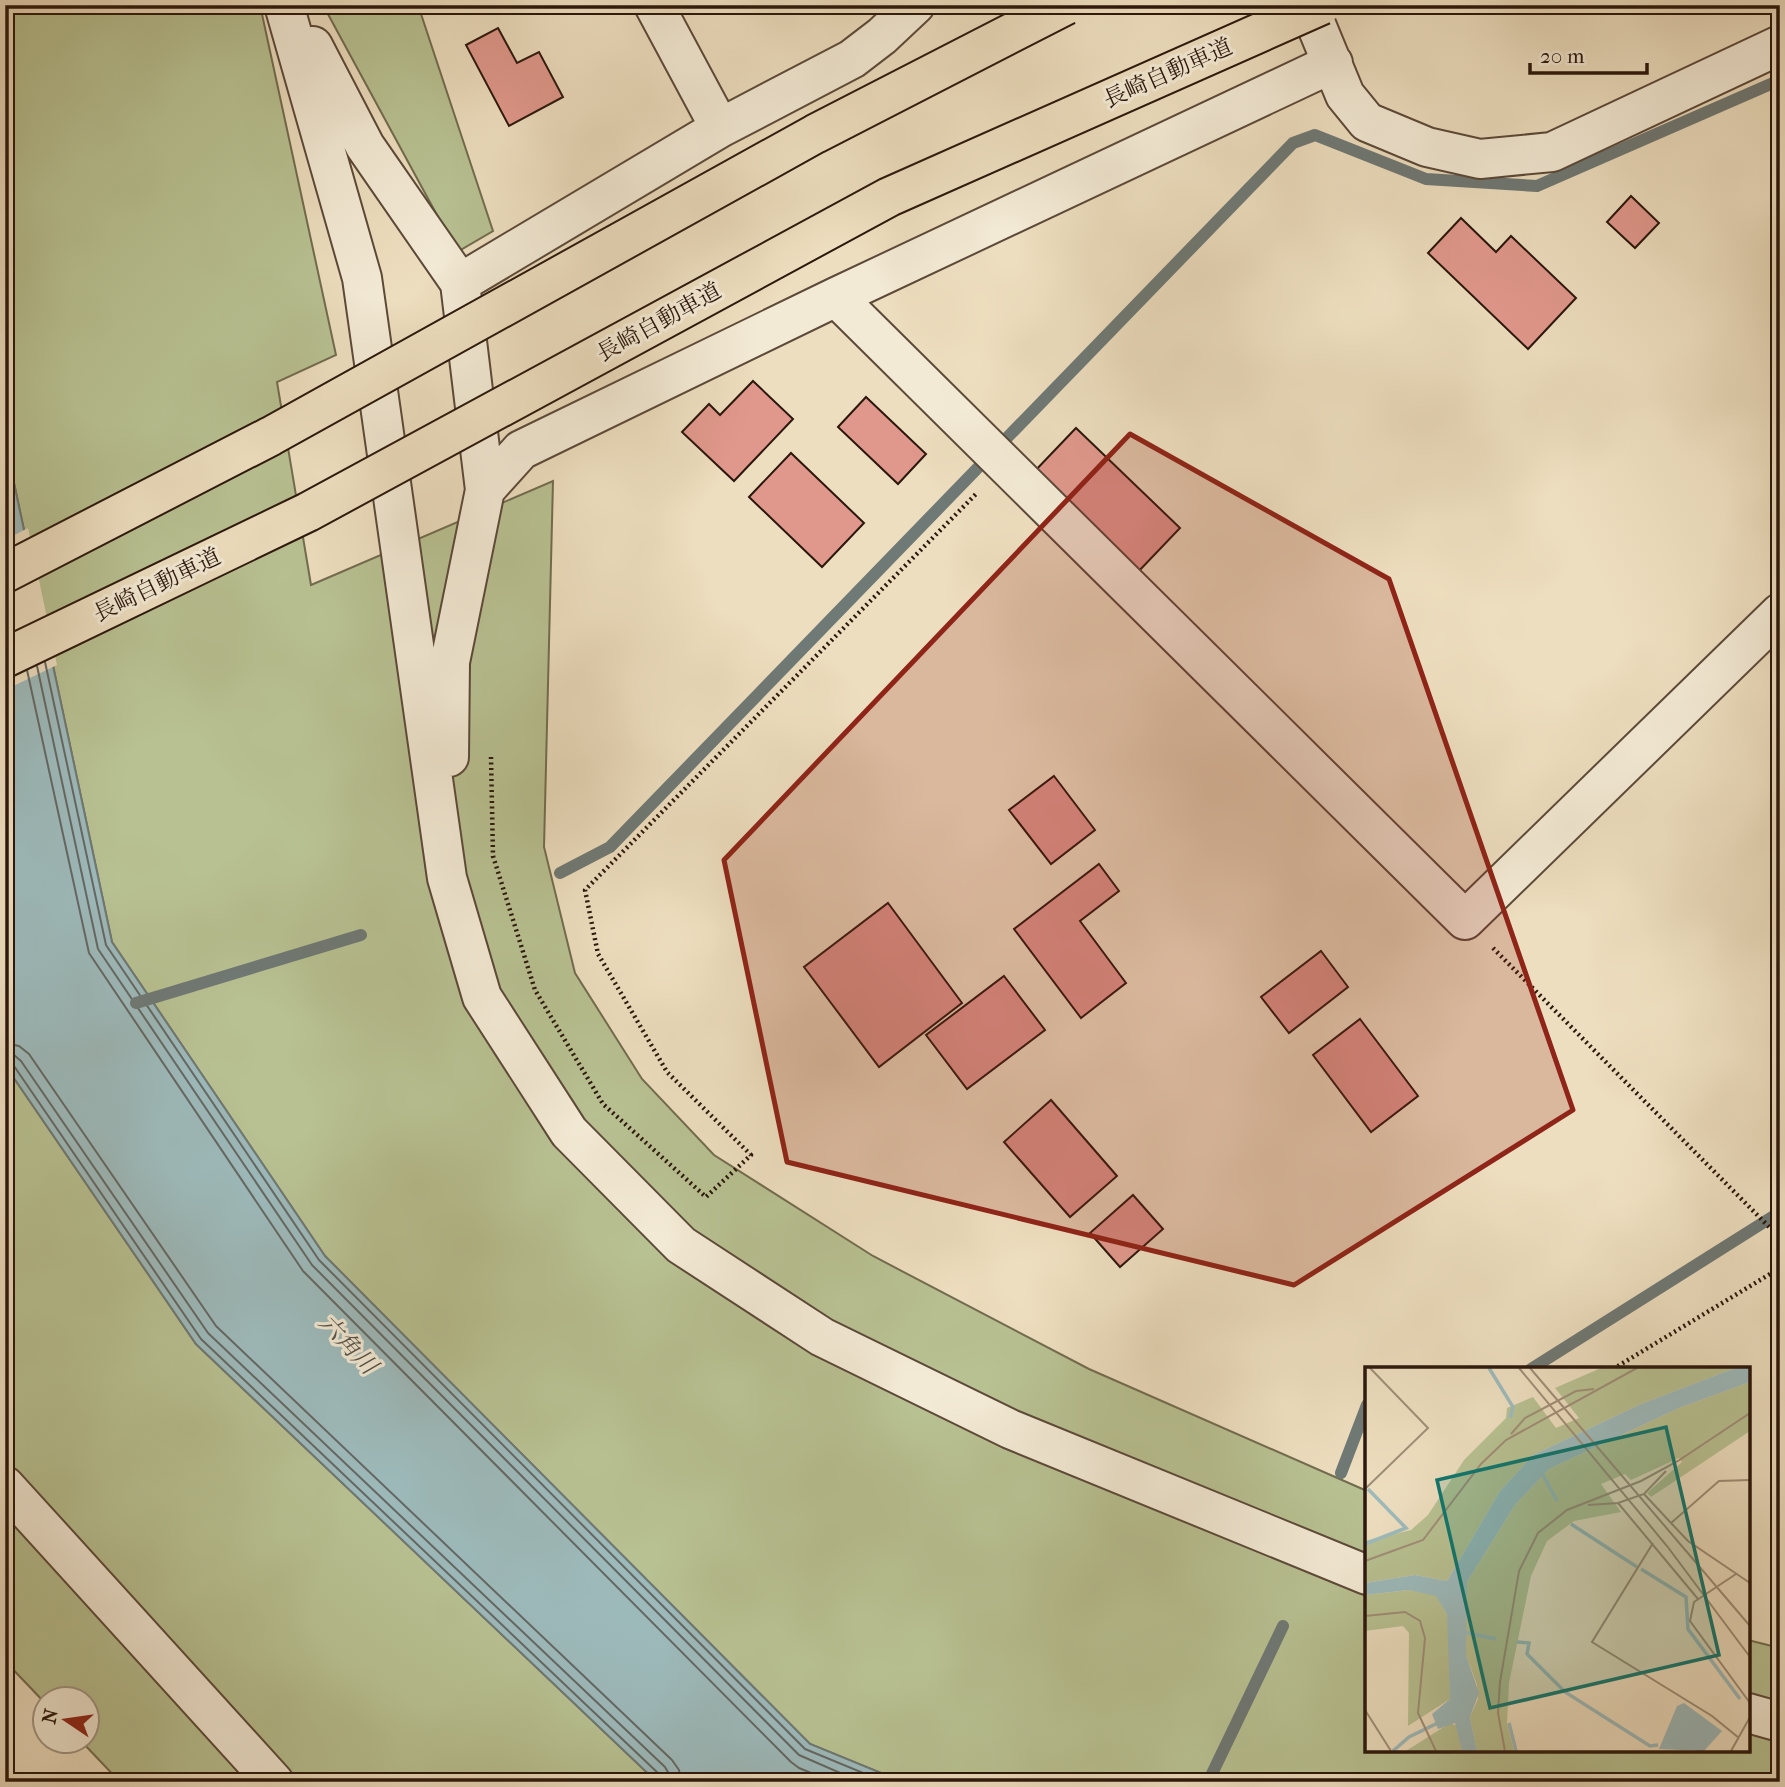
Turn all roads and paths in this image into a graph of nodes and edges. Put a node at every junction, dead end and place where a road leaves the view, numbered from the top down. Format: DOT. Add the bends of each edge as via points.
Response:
graph roads {
  1 [pos="284,5"];
  2 [pos="293,5"];
  3 [pos="654,5"];
  4 [pos="915,5"];
  5 [pos="1066,5"];
  6 [pos="1308,5"];
  7 [pos="1322,5"];
  8 [pos="1780,45"];
  9 [pos="1333,63"];
  10 [pos="720,128"];
  11 [pos="460,283"];
  12 [pos="836,297"];
  13 [pos="993,452"];
  14 [pos="485,490"];
  15 [pos="5,573"];
  16 [pos="1780,613"];
  17 [pos="5,657"];
  18 [pos="491,747"];
  19 [pos="447,878"];
  20 [pos="1465,920"];
  21 [pos="1780,1238"];
  22 [pos="1780,1268"];
  23 [pos="1616,1367"];
  24 [pos="5,1486"];
  25 [pos="1365,1574"];
  26 [pos="1750,1714"];
  27 [pos="1780,1722"];
  28 [pos="274,1782"];
  1 -- 19 [label="street" via="362,278"];
  2 -- 11 [label="street" via="365,146"];
  3 -- 10 [label="street"];
  4 -- 10 [label="street" via="852,59"];
  5 -- 15 [label="highway, bridge" via="815,134 271,436"];
  6 -- 9 [label="street"];
  7 -- 17 [label="highway, 長崎自動車道, bridge" via="888,197 308,512"];
  8 -- 9 [label="street" via="1552,152 1480,159 1427,147 1367,122 1345,94"];
  9 -- 12 [label="street"];
  10 -- 11 [label="street"];
  11 -- 14 [label="street"];
  12 -- 13 [label="street"];
  12 -- 14 [label="street" via="521,450"];
  13 -- 18 [label="path" via="585,890 598,954 667,1072 751,1155 706,1197 603,1104 535,990 493,856"];
  13 -- 20 [label="street"];
  14 -- 19 [label="street" via="450,662"];
  16 -- 20 [label="street"];
  19 -- 25 [label="street" via="482,997 569,1132 681,1245 822,1337 1010,1429"];
  20 -- 21 [label="path"];
  22 -- 23 [label="path"];
  24 -- 28 [label="street"];
  26 -- 27 [label="street"];
}
